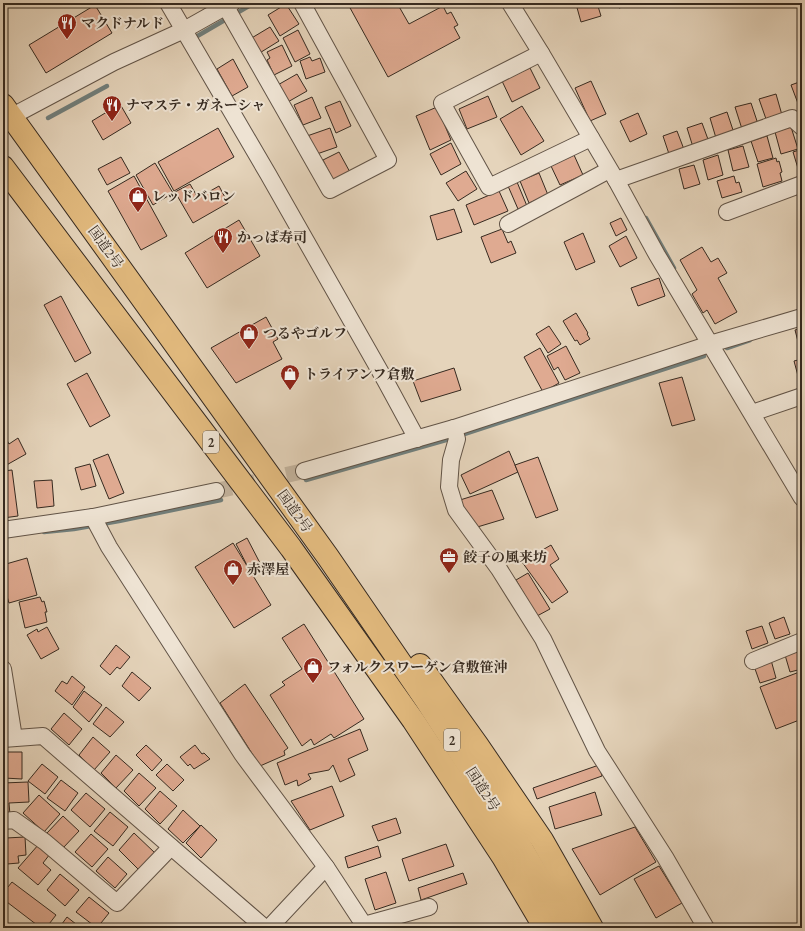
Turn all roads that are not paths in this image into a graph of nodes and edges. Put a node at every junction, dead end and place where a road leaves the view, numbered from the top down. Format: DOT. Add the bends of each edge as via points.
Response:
graph roads {
  1 [pos="168,3"];
  2 [pos="302,3"];
  3 [pos="510,3"];
  4 [pos="230,10"];
  5 [pos="184,30"];
  6 [pos="541,53"];
  7 [pos="6,114"];
  8 [pos="802,127"];
  9 [pos="591,138"];
  10 [pos="3,167"];
  11 [pos="617,176"];
  12 [pos="802,184"];
  13 [pos="727,212"];
  14 [pos="508,224"];
  15 [pos="802,317"];
  16 [pos="710,344"];
  17 [pos="802,396"];
  18 [pos="752,413"];
  19 [pos="456,433"];
  20 [pos="417,440"];
  21 [pos="304,471"];
  22 [pos="216,491"];
  23 [pos="802,498"];
  24 [pos="96,523"];
  25 [pos="3,530"];
  26 [pos="328,557"];
  27 [pos="802,641"];
  28 [pos="753,661"];
  29 [pos="3,669"];
  30 [pos="414,720"];
  31 [pos="9,739"];
  32 [pos="3,821"];
  33 [pos="171,847"];
  34 [pos="326,867"];
  35 [pos="429,907"];
  36 [pos="265,928"];
  37 [pos="269,928"];
  38 [pos="528,928"];
  39 [pos="546,928"];
  40 [pos="569,928"];
  41 [pos="592,928"];
  42 [pos="706,928"];
  1 -- 5 [label="street"];
  2 -- 4 [label="street" via="388,160 330,190"];
  3 -- 6 [label="street"];
  4 -- 5 [label="street"];
  5 -- 7 [label="street"];
  5 -- 20 [label="street"];
  6 -- 9 [label="street"];
  6 -- 9 [label="street" via="442,103 489,187"];
  7 -- 26 [label="highway, 国道2号 / 2"];
  8 -- 11 [label="street" via="792,118"];
  9 -- 11 [label="street"];
  10 -- 30 [label="highway, 国道2号 / 2" via="291,548"];
  11 -- 14 [label="street"];
  11 -- 16 [label="street" via="641,227"];
  12 -- 13 [label="street"];
  15 -- 16 [label="street"];
  16 -- 18 [label="street"];
  16 -- 19 [label="street"];
  17 -- 18 [label="street"];
  18 -- 23 [label="street"];
  19 -- 20 [label="street"];
  19 -- 42 [label="street" via="449,487 456,510 499,569 543,640 597,750 665,857"];
  20 -- 21 [label="street"];
  22 -- 24 [label="street"];
  24 -- 25 [label="street"];
  24 -- 34 [label="street" via="242,754"];
  26 -- 40 [label="highway, 国道2号 / 2" via="426,700 521,847"];
  26 -- 41 [label="highway" via="353,573 478,746 542,840"];
  27 -- 28 [label="street"];
  29 -- 31 [label="street"];
  30 -- 38 [label="highway" via="424,758"];
  30 -- 39 [label="highway, 国道2号 / 2"];
  31 -- 33 [label="street" via="43,736"];
  32 -- 33 [label="street" via="14,820 45,842 117,903"];
  33 -- 36 [label="street"];
  34 -- 35 [label="street" via="364,925"];
  34 -- 37 [label="street"];
}
